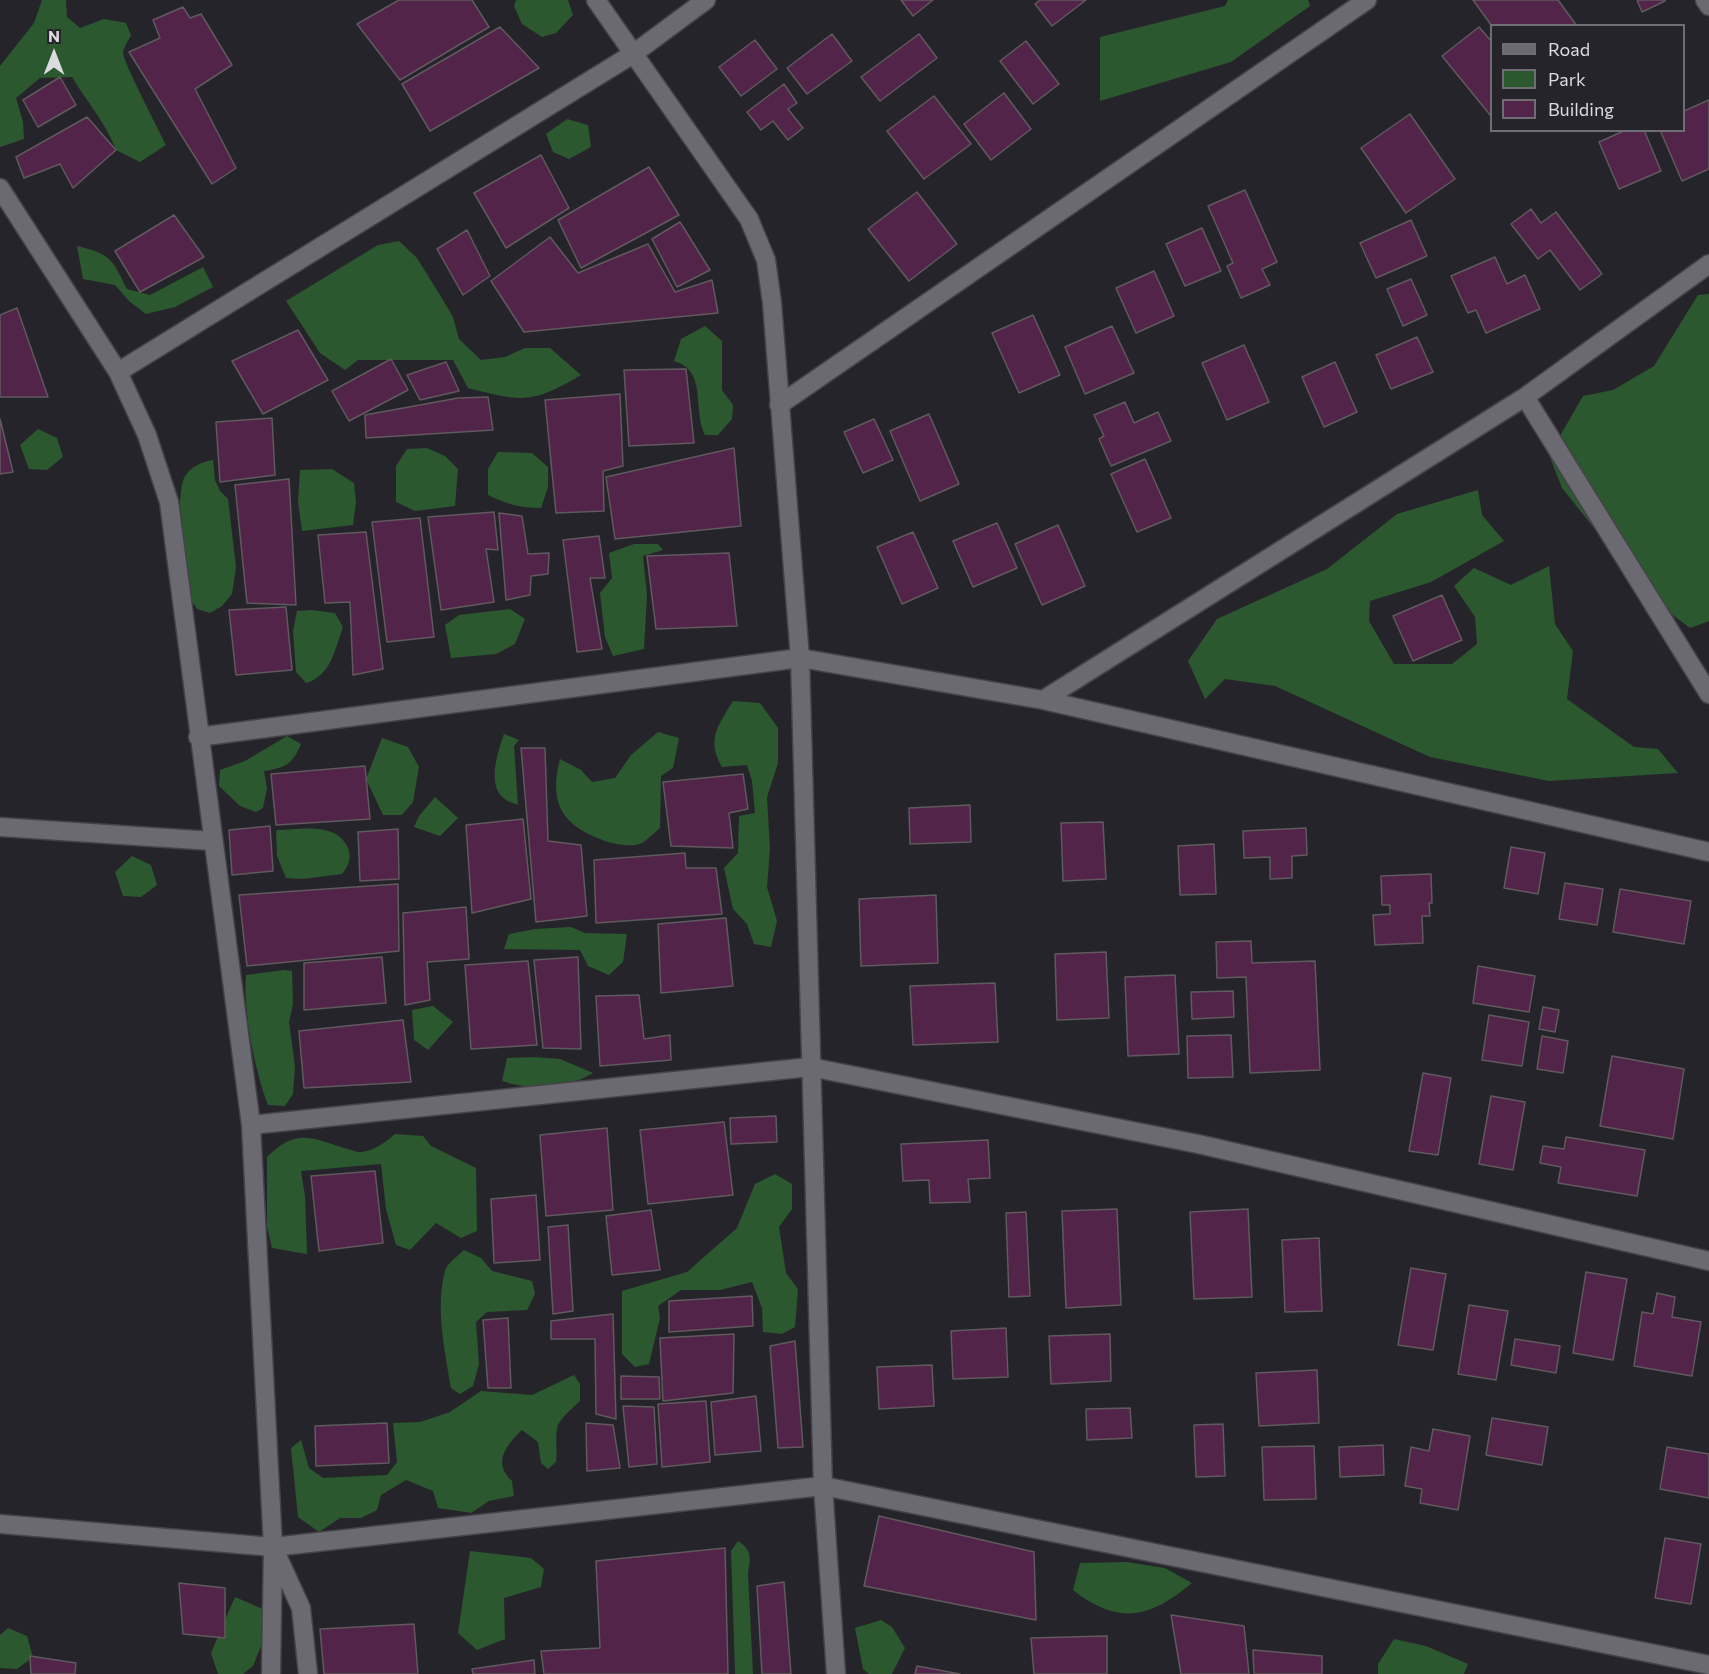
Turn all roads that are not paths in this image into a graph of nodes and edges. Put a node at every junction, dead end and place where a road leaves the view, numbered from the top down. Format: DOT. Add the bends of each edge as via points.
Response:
graph roads {
  1 [pos="596,0"];
  2 [pos="706,0"];
  3 [pos="1367,0"];
  4 [pos="1705,0"];
  5 [pos="1709,6"];
  6 [pos="633,54"];
  7 [pos="2,194"];
  8 [pos="1709,264"];
  9 [pos="118,372"];
  10 [pos="1525,397"];
  11 [pos="779,405"];
  12 [pos="800,658"];
  13 [pos="1709,694"];
  14 [pos="1043,700"];
  15 [pos="198,737"];
  16 [pos="0,827"];
  17 [pos="212,841"];
  18 [pos="1709,852"];
  19 [pos="810,1067"];
  20 [pos="251,1125"];
  21 [pos="1708,1255"];
  22 [pos="823,1486"];
  23 [pos="0,1524"];
  24 [pos="273,1547"];
  25 [pos="1709,1665"];
  26 [pos="271,1674"];
  27 [pos="308,1674"];
  28 [pos="836,1674"];
  1 -- 6 [label="street"];
  2 -- 6 [label="street"];
  3 -- 11 [label="street"];
  4 -- 5 [label="street"];
  6 -- 9 [label="street"];
  6 -- 11 [label="street" via="749,219 766,260"];
  7 -- 9 [label="street"];
  8 -- 10 [label="street"];
  9 -- 15 [label="street" via="147,435 169,502"];
  10 -- 13 [label="street"];
  10 -- 14 [label="street"];
  11 -- 12 [label="street"];
  12 -- 14 [label="street"];
  12 -- 15 [label="street"];
  12 -- 19 [label="street"];
  14 -- 18 [label="street"];
  15 -- 17 [label="street"];
  16 -- 17 [label="street"];
  17 -- 20 [label="street"];
  19 -- 20 [label="street"];
  19 -- 21 [label="street" via="1198,1144"];
  19 -- 22 [label="street"];
  20 -- 24 [label="street"];
  22 -- 24 [label="street"];
  22 -- 25 [label="street"];
  22 -- 28 [label="street"];
  23 -- 24 [label="street"];
  24 -- 26 [label="street"];
  24 -- 27 [label="street" via="301,1608"];
}
